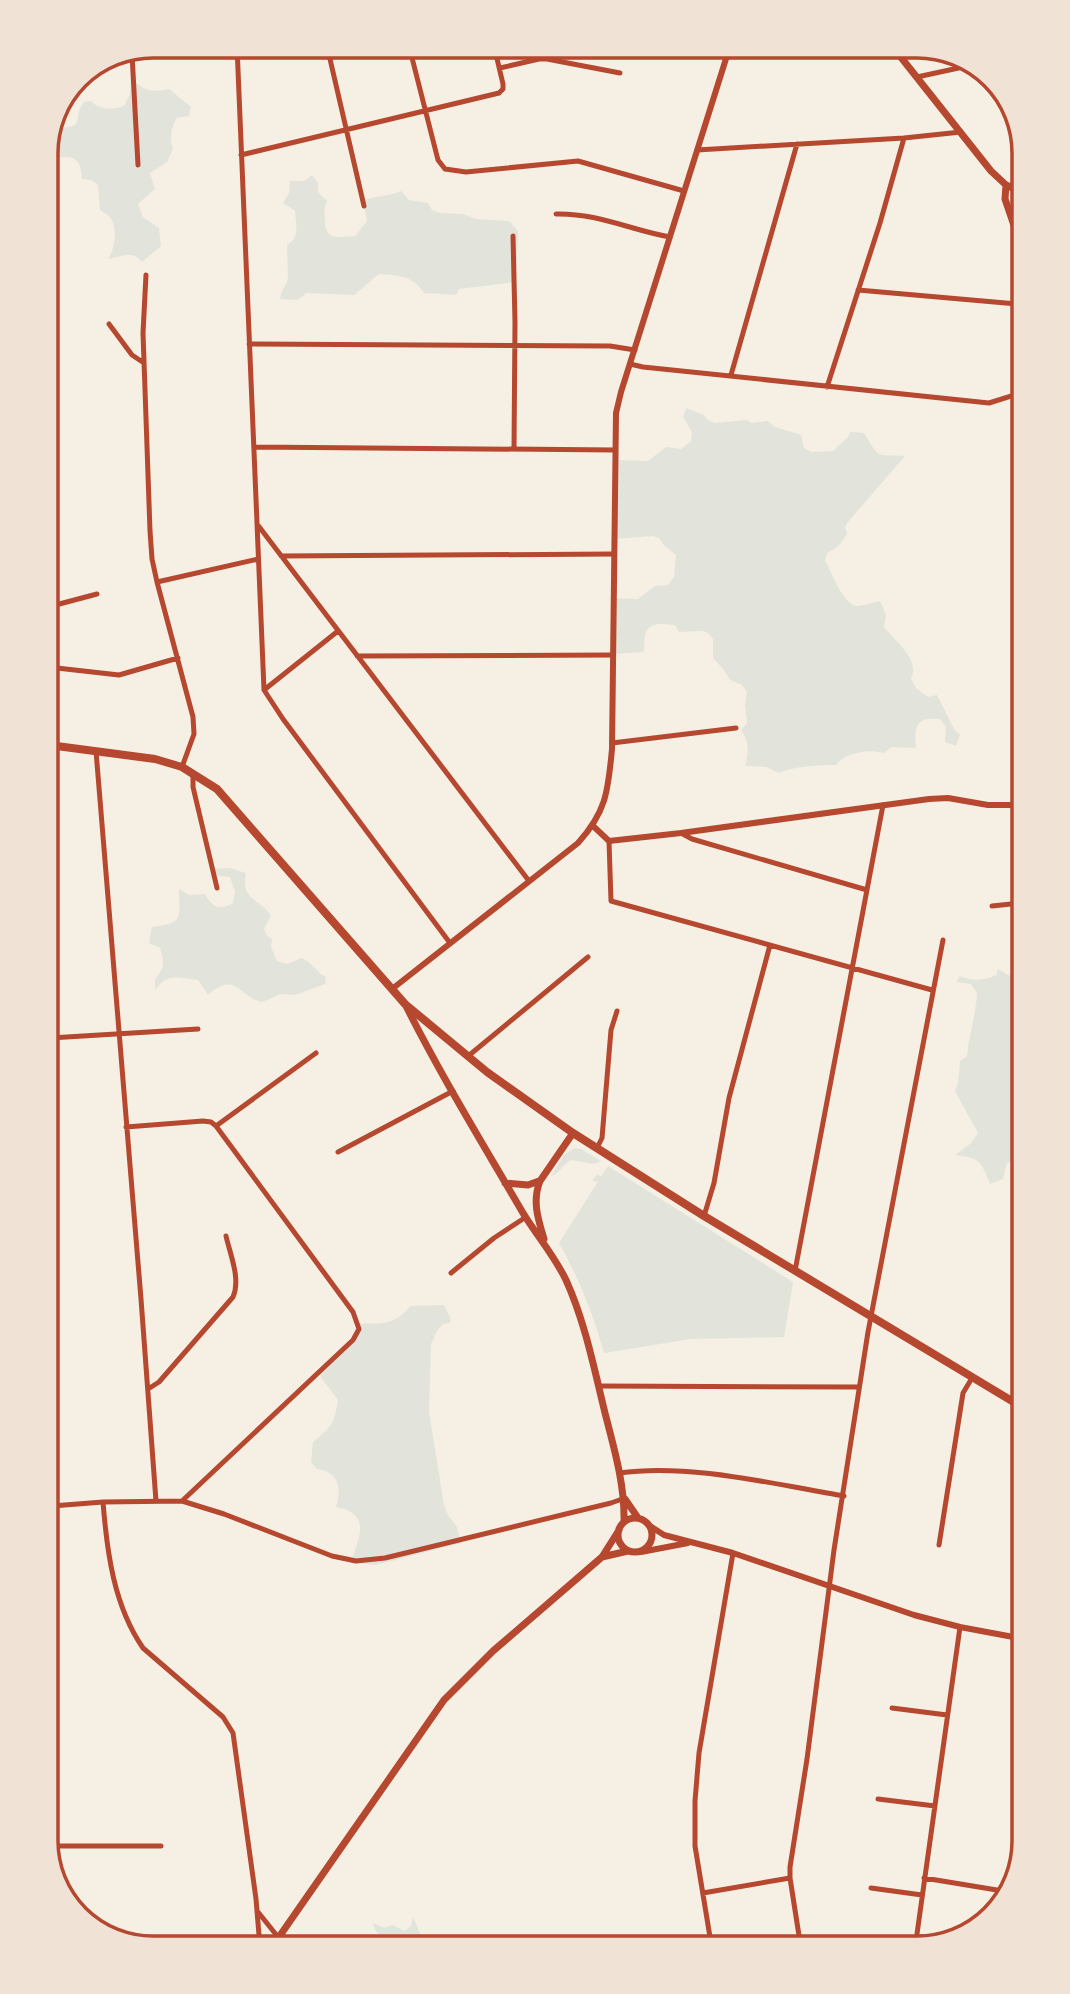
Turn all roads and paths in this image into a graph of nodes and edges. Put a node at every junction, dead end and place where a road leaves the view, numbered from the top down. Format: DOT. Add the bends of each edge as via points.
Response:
graph roads {
  1 [pos="237,58"];
  2 [pos="330,58"];
  3 [pos="413,58"];
  4 [pos="498,58"];
  5 [pos="726,58"];
  6 [pos="902,58"];
  7 [pos="132,61"];
  8 [pos="500,68"];
  9 [pos="958,68"];
  10 [pos="620,73"];
  11 [pos="917,76"];
  12 [pos="425,112"];
  13 [pos="347,131"];
  14 [pos="961,132"];
  15 [pos="904,138"];
  16 [pos="797,144"];
  17 [pos="697,150"];
  18 [pos="241,155"];
  19 [pos="138,165"];
  20 [pos="1006,185"];
  21 [pos="1012,188"];
  22 [pos="684,191"];
  23 [pos="364,206"];
  24 [pos="556,214"];
  25 [pos="1012,219"];
  26 [pos="513,236"];
  27 [pos="670,237"];
  28 [pos="146,275"];
  29 [pos="859,290"];
  30 [pos="1012,304"];
  31 [pos="109,324"];
  32 [pos="249,344"];
  33 [pos="515,345"];
  34 [pos="635,350"];
  35 [pos="144,363"];
  36 [pos="630,364"];
  37 [pos="731,375"];
  38 [pos="827,387"];
  39 [pos="1012,396"];
  40 [pos="254,447"];
  41 [pos="514,449"];
  42 [pos="615,450"];
  43 [pos="257,523"];
  44 [pos="614,554"];
  45 [pos="281,556"];
  46 [pos="258,559"];
  47 [pos="157,582"];
  48 [pos="97,594"];
  49 [pos="58,604"];
  50 [pos="338,631"];
  51 [pos="612,655"];
  52 [pos="357,656"];
  53 [pos="178,657"];
  54 [pos="58,668"];
  55 [pos="264,690"];
  56 [pos="736,728"];
  57 [pos="612,743"];
  58 [pos="58,747"];
  59 [pos="96,751"];
  60 [pos="182,767"];
  61 [pos="193,774"];
  62 [pos="883,805"];
  63 [pos="1012,805"];
  64 [pos="592,825"];
  65 [pos="681,833"];
  66 [pos="609,841"];
  67 [pos="529,881"];
  68 [pos="217,888"];
  69 [pos="867,890"];
  70 [pos="1012,905"];
  71 [pos="992,906"];
  72 [pos="943,940"];
  73 [pos="450,943"];
  74 [pos="770,945"];
  75 [pos="588,957"];
  76 [pos="852,968"];
  77 [pos="392,989"];
  78 [pos="932,990"];
  79 [pos="405,1004"];
  80 [pos="617,1011"];
  81 [pos="198,1029"];
  82 [pos="118,1035"];
  83 [pos="58,1038"];
  84 [pos="316,1053"];
  85 [pos="467,1057"];
  86 [pos="453,1091"];
  87 [pos="216,1126"];
  88 [pos="126,1127"];
  89 [pos="573,1133"];
  90 [pos="597,1148"];
  91 [pos="338,1152"];
  92 [pos="540,1181"];
  93 [pos="506,1183"];
  94 [pos="704,1216"];
  95 [pos="526,1217"];
  96 [pos="226,1236"];
  97 [pos="546,1245"];
  98 [pos="795,1270"];
  99 [pos="451,1273"];
  100 [pos="870,1317"];
  101 [pos="972,1378"];
  102 [pos="598,1386"];
  103 [pos="859,1387"];
  104 [pos="148,1389"];
  105 [pos="1012,1401"];
  106 [pos="619,1474"];
  107 [pos="844,1496"];
  108 [pos="625,1498"];
  109 [pos="156,1501"];
  110 [pos="182,1501"];
  111 [pos="103,1502"];
  112 [pos="58,1506"];
  113 [pos="638,1518"];
  114 [pos="624,1522"];
  115 [pos="650,1526"];
  116 [pos="619,1530"];
  117 [pos="690,1543"];
  118 [pos="939,1545"];
  119 [pos="628,1551"];
  120 [pos="641,1552"];
  121 [pos="733,1553"];
  122 [pos="601,1557"];
  123 [pos="831,1588"];
  124 [pos="960,1627"];
  125 [pos="1012,1637"];
  126 [pos="892,1708"];
  127 [pos="947,1715"];
  128 [pos="878,1799"];
  129 [pos="935,1806"];
  130 [pos="59,1846"];
  131 [pos="161,1846"];
  132 [pos="790,1878"];
  133 [pos="925,1878"];
  134 [pos="871,1888"];
  135 [pos="998,1890"];
  136 [pos="703,1893"];
  137 [pos="922,1895"];
  138 [pos="257,1909"];
  139 [pos="259,1936"];
  140 [pos="277,1936"];
  141 [pos="279,1936"];
  142 [pos="710,1936"];
  143 [pos="799,1936"];
  144 [pos="917,1936"];
  1 -- 18 [label="street"];
  2 -- 13 [label="street"];
  3 -- 12 [label="street"];
  4 -- 8 [label="street"];
  5 -- 17 [label="street"];
  6 -- 11 [label="main road"];
  7 -- 19 [label="street"];
  8 -- 10 [label="street" via="547,59"];
  8 -- 12 [label="street" via="502,92"];
  9 -- 11 [label="street"];
  11 -- 14 [label="main road"];
  12 -- 13 [label="street"];
  12 -- 22 [label="street" via="438,160 449,170 578,161"];
  13 -- 18 [label="street"];
  13 -- 23 [label="street"];
  14 -- 15 [label="street"];
  14 -- 20 [label="main road"];
  15 -- 16 [label="street"];
  15 -- 29 [label="street"];
  16 -- 17 [label="street"];
  16 -- 37 [label="street"];
  17 -- 22 [label="street"];
  18 -- 32 [label="street"];
  20 -- 21 [label="main road"];
  20 -- 25 [label="main road"];
  22 -- 27 [label="street"];
  24 -- 27 [label="street" via="600,218"];
  26 -- 33 [label="street"];
  27 -- 34 [label="street"];
  28 -- 35 [label="street"];
  29 -- 30 [label="street"];
  29 -- 38 [label="street"];
  31 -- 35 [label="street" via="132,355"];
  32 -- 33 [label="street"];
  32 -- 40 [label="street"];
  33 -- 34 [label="street"];
  33 -- 41 [label="street"];
  34 -- 36 [label="street"];
  35 -- 47 [label="street" via="150,531"];
  36 -- 37 [label="street"];
  36 -- 42 [label="street" via="618,403"];
  37 -- 38 [label="street"];
  38 -- 39 [label="street" via="989,403"];
  40 -- 41 [label="street"];
  40 -- 43 [label="street"];
  41 -- 42 [label="street"];
  42 -- 44 [label="street"];
  43 -- 45 [label="street"];
  43 -- 46 [label="street"];
  44 -- 45 [label="street"];
  44 -- 51 [label="street"];
  45 -- 50 [label="street"];
  46 -- 47 [label="street"];
  46 -- 55 [label="street"];
  47 -- 53 [label="street"];
  48 -- 49 [label="street"];
  50 -- 52 [label="street"];
  50 -- 55 [label="street"];
  51 -- 52 [label="street"];
  51 -- 57 [label="street"];
  52 -- 67 [label="street"];
  53 -- 54 [label="street" via="119,675"];
  53 -- 60 [label="street" via="194,727"];
  55 -- 73 [label="street"];
  56 -- 57 [label="street"];
  57 -- 64 [label="street" via="608,788"];
  58 -- 59 [label="main road"];
  59 -- 60 [label="main road"];
  59 -- 82 [label="street"];
  60 -- 61 [label="main road"];
  61 -- 68 [label="street"];
  61 -- 77 [label="main road" via="224,796"];
  62 -- 63 [label="street" via="940,798"];
  62 -- 65 [label="street"];
  62 -- 69 [label="street"];
  64 -- 66 [label="street"];
  64 -- 67 [label="street" via="578,843"];
  65 -- 66 [label="street"];
  65 -- 69 [label="street"];
  66 -- 74 [label="street" via="611,901"];
  67 -- 73 [label="street"];
  69 -- 76 [label="street"];
  70 -- 71 [label="street"];
  72 -- 78 [label="street"];
  73 -- 77 [label="street"];
  74 -- 76 [label="street"];
  74 -- 94 [label="street" via="729,1098"];
  75 -- 85 [label="street"];
  76 -- 78 [label="street"];
  76 -- 98 [label="street"];
  77 -- 79 [label="main road"];
  78 -- 100 [label="street"];
  79 -- 85 [label="main road"];
  79 -- 86 [label="main road"];
  80 -- 90 [label="street" via="611,1030 602,1138"];
  81 -- 82 [label="street"];
  82 -- 83 [label="street"];
  82 -- 88 [label="street"];
  84 -- 87 [label="street"];
  85 -- 89 [label="main road"];
  86 -- 91 [label="street"];
  86 -- 93 [label="main road"];
  87 -- 88 [label="street" via="203,1121"];
  87 -- 110 [label="street" via="353,1312 359,1329 353,1340"];
  88 -- 104 [label="street"];
  89 -- 90 [label="main road"];
  89 -- 92 [label="main road"];
  90 -- 94 [label="main road"];
  92 -- 93 [label="main road"];
  92 -- 97 [label="main road" via="536,1209"];
  93 -- 95 [label="main road"];
  94 -- 98 [label="main road"];
  95 -- 97 [label="main road"];
  95 -- 99 [label="street"];
  96 -- 104 [label="street" via="236,1288 233,1297"];
  97 -- 102 [label="main road" via="574,1300"];
  98 -- 100 [label="main road"];
  100 -- 101 [label="main road"];
  100 -- 103 [label="street"];
  101 -- 105 [label="main road"];
  101 -- 118 [label="street" via="963,1393"];
  102 -- 103 [label="street"];
  102 -- 106 [label="main road"];
  103 -- 107 [label="street"];
  104 -- 109 [label="street"];
  106 -- 107 [label="street" via="698,1473"];
  106 -- 108 [label="main road"];
  107 -- 123 [label="street"];
  108 -- 110 [label="street" via="368,1561 332,1556"];
  108 -- 113 [label="main road"];
  108 -- 114 [label="main road"];
  109 -- 110 [label="street"];
  109 -- 111 [label="street"];
  111 -- 112 [label="street"];
  111 -- 138 [label="street" via="118,1596 134,1634 143,1648 223,1717 233,1733"];
  113 -- 114 [label="main road"];
  113 -- 115 [label="main road"];
  114 -- 116 [label="main road"];
  115 -- 117 [label="street"];
  115 -- 120 [label="main road" via="652,1539"];
  116 -- 119 [label="main road" via="619,1540"];
  116 -- 122 [label="main road"];
  117 -- 120 [label="street"];
  117 -- 121 [label="street"];
  119 -- 120 [label="main road"];
  119 -- 122 [label="main road"];
  121 -- 123 [label="street"];
  121 -- 136 [label="street" via="699,1753 695,1846"];
  122 -- 141 [label="main road" via="444,1700"];
  123 -- 124 [label="street"];
  123 -- 132 [label="street"];
  124 -- 125 [label="street"];
  124 -- 127 [label="street"];
  126 -- 127 [label="street"];
  127 -- 129 [label="street"];
  128 -- 129 [label="street"];
  129 -- 133 [label="street"];
  130 -- 131 [label="street"];
  132 -- 136 [label="street"];
  132 -- 143 [label="street"];
  133 -- 135 [label="street"];
  133 -- 137 [label="street"];
  134 -- 137 [label="street"];
  136 -- 142 [label="street"];
  137 -- 144 [label="street"];
  138 -- 139 [label="street"];
  138 -- 140 [label="street"];
}
